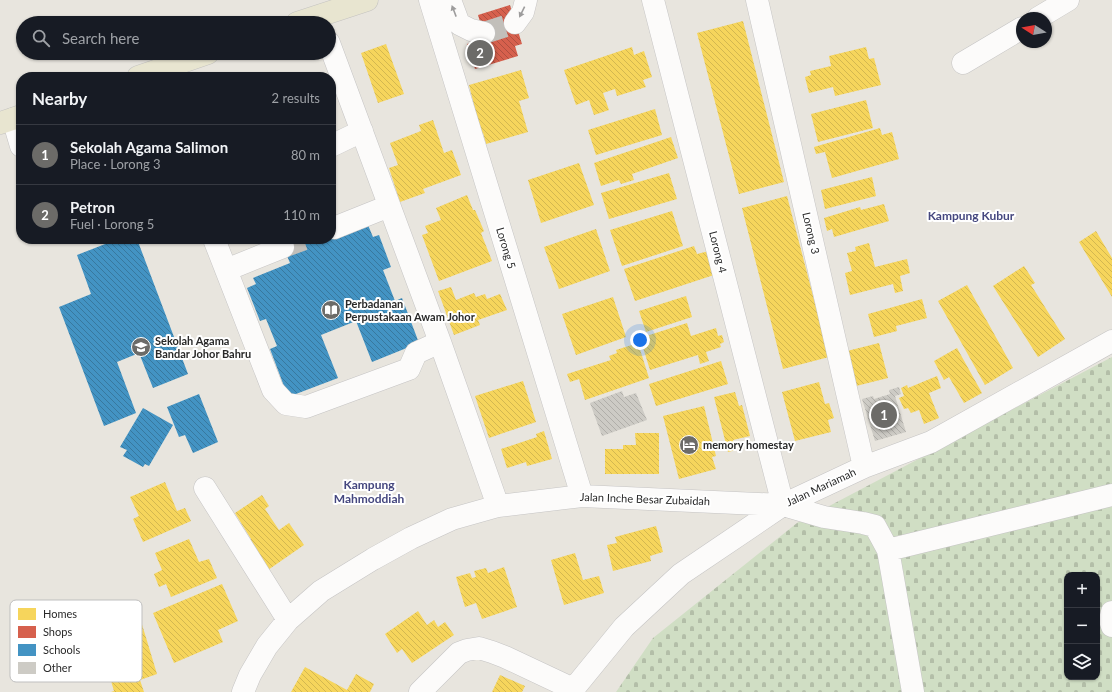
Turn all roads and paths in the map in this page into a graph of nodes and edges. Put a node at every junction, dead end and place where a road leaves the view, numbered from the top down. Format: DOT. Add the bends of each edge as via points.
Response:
graph roads {
  1 [pos="367,0"];
  2 [pos="430,0"];
  3 [pos="450,0"];
  4 [pos="526,0"];
  5 [pos="653,0"];
  6 [pos="757,0"];
  7 [pos="1068,0"];
  8 [pos="1048,12"];
  9 [pos="327,16"];
  10 [pos="515,23"];
  11 [pos="1016,32"];
  12 [pos="484,33"];
  13 [pos="189,60"];
  14 [pos="332,60"];
  15 [pos="963,63"];
  16 [pos="155,72"];
  17 [pos="335,72"];
  18 [pos="337,83"];
  19 [pos="11,119"];
  20 [pos="362,131"];
  21 [pos="16,132"];
  22 [pos="336,144"];
  23 [pos="389,206"];
  24 [pos="336,227"];
  25 [pos="216,244"];
  26 [pos="283,247"];
  27 [pos="226,270"];
  28 [pos="1112,341"];
  29 [pos="440,342"];
  30 [pos="864,466"];
  31 [pos="205,488"];
  32 [pos="1112,495"];
  33 [pos="582,496"];
  34 [pos="783,505"];
  35 [pos="498,506"];
  36 [pos="888,550"];
  37 [pos="1112,612"];
  38 [pos="288,620"];
  39 [pos="1112,626"];
  40 [pos="572,690"];
  41 [pos="243,692"];
  42 [pos="420,692"];
  43 [pos="913,692"];
  1 -- 9 [label="main road"];
  2 -- 33 [label="street, Lorong 5"];
  12 -- 3 [label="street, one-way" via="459,24"];
  4 -- 10 [label="street, one-way" via="523,12"];
  5 -- 34 [label="street, Lorong 4"];
  6 -- 30 [label="street, Lorong 3"];
  7 -- 8 [label="street"];
  11 -- 15 [label="street"];
  13 -- 16 [label="main road"];
  14 -- 17 [label="street"];
  18 -- 20 [label="street"];
  19 -- 21 [label="street"];
  20 -- 22 [label="street"];
  20 -- 23 [label="street"];
  23 -- 24 [label="street"];
  23 -- 29 [label="street"];
  25 -- 27 [label="street"];
  26 -- 27 [label="street"];
  27 -- 29 [label="street" via="273,390 286,404 306,407 409,369 416,353"];
  28 -- 30 [label="street, Jalan Mariamah" via="931,442"];
  29 -- 35 [label="street"];
  30 -- 34 [label="street, Jalan Mariamah"];
  31 -- 38 [label="street"];
  32 -- 36 [label="street"];
  33 -- 34 [label="street, Jalan Inche Besar Zubaidah"];
  33 -- 35 [label="street, Jalan Inche Besar Zubaidah"];
  34 -- 36 [label="street" via="824,517 874,526"];
  34 -- 40 [label="street, Jalan Mariamah" via="681,574 624,627"];
  35 -- 38 [label="street, Jalan Inche Besar Zubaidah" via="452,519 411,538 321,591"];
  36 -- 43 [label="street"];
  37 -- 39 [label="street"];
  38 -- 41 [label="street, Jalan Inche Besar Zubaidah" via="267,646"];
  40 -- 42 [label="street" via="506,657 479,648 459,653"];
}
